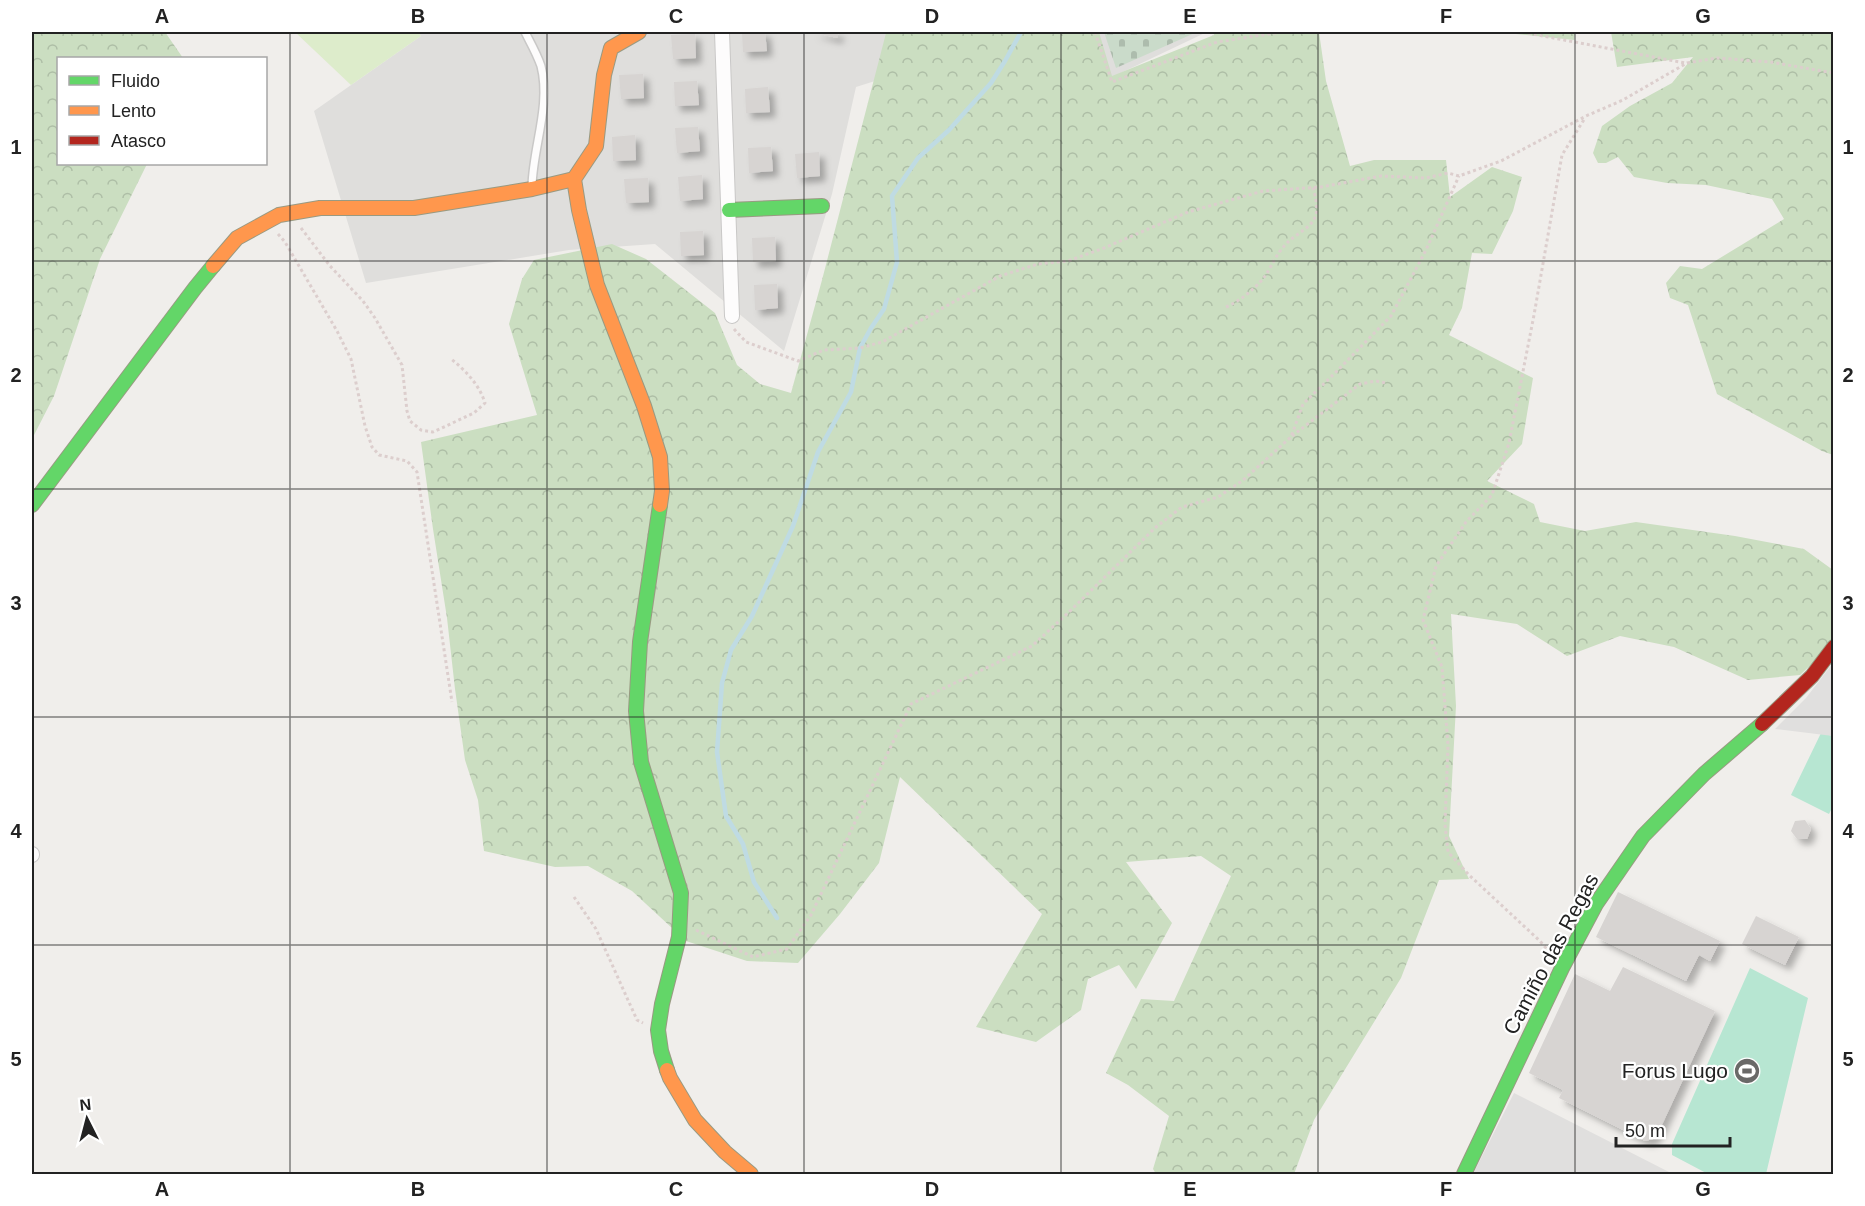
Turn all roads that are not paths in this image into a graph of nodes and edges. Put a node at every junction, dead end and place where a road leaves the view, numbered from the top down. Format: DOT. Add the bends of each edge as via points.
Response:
graph roads {
  1 [pos="525,32"];
  2 [pos="639,32"];
  3 [pos="722,32"];
  4 [pos="574,179"];
  5 [pos="532,189"];
  6 [pos="822,206"];
  7 [pos="729,210"];
  8 [pos="732,316"];
  9 [pos="32,505"];
  10 [pos="1833,647"];
  11 [pos="751,1174"];
  12 [pos="1464,1174"];
  1 -- 5 [label="lane" via="541,66 543,102"];
  2 -- 4 [label="street" via="611,48 596,146"];
  3 -- 7 [label="street"];
  4 -- 5 [label="street"];
  4 -- 11 [label="street" via="597,285 660,457 662,491 640,642 636,711 641,762 681,893 680,937 658,1030 661,1051 670,1078 695,1120"];
  5 -- 9 [label="street" via="414,208 320,208 295,212 279,215 237,238"];
  6 -- 7 [label="street"];
  7 -- 8 [label="street"];
  10 -- 12 [label="street, Camiño das Regas" via="1812,676 1704,774 1643,836 1596,904 1562,968"];
}
